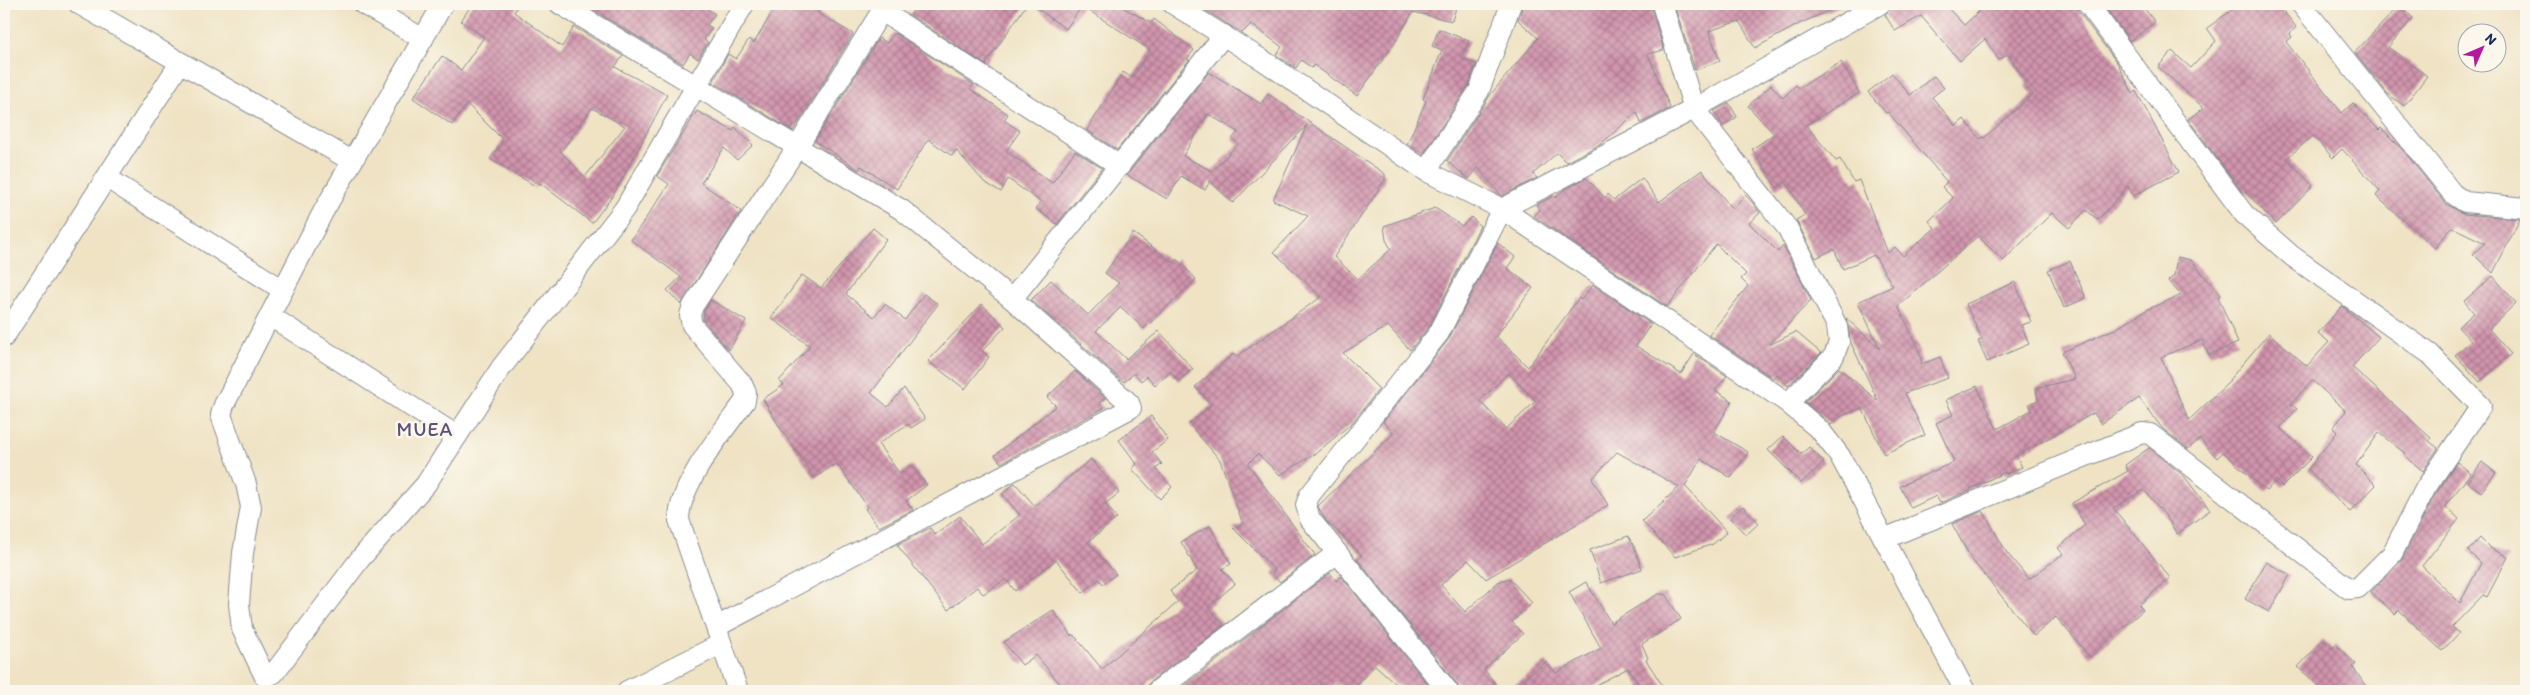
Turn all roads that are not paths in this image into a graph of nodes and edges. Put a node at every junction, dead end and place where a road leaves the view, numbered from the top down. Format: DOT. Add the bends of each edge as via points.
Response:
graph roads {
  1 [pos="79,4"];
  2 [pos="363,4"];
  3 [pos="443,4"];
  4 [pos="560,4"];
  5 [pos="744,4"];
  6 [pos="1173,4"];
  7 [pos="1511,4"];
  8 [pos="1662,4"];
  9 [pos="1880,4"];
  10 [pos="2088,4"];
  11 [pos="2301,4"];
  12 [pos="884,8"];
  13 [pos="1224,35"];
  14 [pos="422,39"];
  15 [pos="180,63"];
  16 [pos="696,85"];
  17 [pos="1694,109"];
  18 [pos="798,146"];
  19 [pos="352,161"];
  20 [pos="1120,166"];
  21 [pos="1426,171"];
  22 [pos="107,178"];
  23 [pos="2526,208"];
  24 [pos="1502,209"];
  25 [pos="283,290"];
  26 [pos="1012,299"];
  27 [pos="270,316"];
  28 [pos="4,337"];
  29 [pos="1788,403"];
  30 [pos="457,436"];
  31 [pos="1884,539"];
  32 [pos="1337,553"];
  33 [pos="719,636"];
  34 [pos="627,691"];
  35 [pos="738,691"];
  36 [pos="1157,691"];
  37 [pos="1448,691"];
  38 [pos="1964,691"];
  1 -- 15 [label="street"];
  2 -- 14 [label="street"];
  3 -- 14 [label="street"];
  4 -- 16 [label="street"];
  5 -- 16 [label="street"];
  6 -- 13 [label="street"];
  7 -- 21 [label="street" via="1479,91"];
  8 -- 17 [label="street"];
  9 -- 17 [label="street"];
  10 -- 31 [label="street" via="2244,214 2292,256 2430,354 2481,406 2425,489 2392,554 2358,588 2348,589 2150,434 2142,433"];
  11 -- 23 [label="street" via="2453,194 2465,202"];
  12 -- 18 [label="street"];
  12 -- 20 [label="street"];
  13 -- 20 [label="street"];
  13 -- 21 [label="street"];
  14 -- 19 [label="street"];
  15 -- 19 [label="street"];
  15 -- 22 [label="street"];
  16 -- 18 [label="street"];
  16 -- 30 [label="street" via="625,208 501,368"];
  17 -- 24 [label="street"];
  17 -- 29 [label="street" via="1788,229 1837,326 1839,342 1834,356"];
  18 -- 26 [label="street" via="902,210"];
  18 -- 33 [label="street" via="690,314 692,325 746,393 745,401 694,473 679,512"];
  19 -- 25 [label="street"];
  20 -- 26 [label="street"];
  21 -- 24 [label="street"];
  22 -- 25 [label="street"];
  22 -- 28 [label="street"];
  24 -- 29 [label="street"];
  24 -- 32 [label="street" via="1438,332 1309,496 1306,506 1310,519"];
  25 -- 27 [label="street"];
  26 -- 33 [label="street" via="1129,403 1130,410"];
  27 -- 30 [label="street"];
  27 -- 30 [label="street" via="221,415 246,484 250,507 239,604 242,629 265,676 274,673 360,559 413,500"];
  29 -- 31 [label="street" via="1820,430 1840,456"];
  31 -- 38 [label="street"];
  32 -- 36 [label="street"];
  32 -- 37 [label="street"];
  33 -- 34 [label="street"];
  33 -- 35 [label="street"];
}
